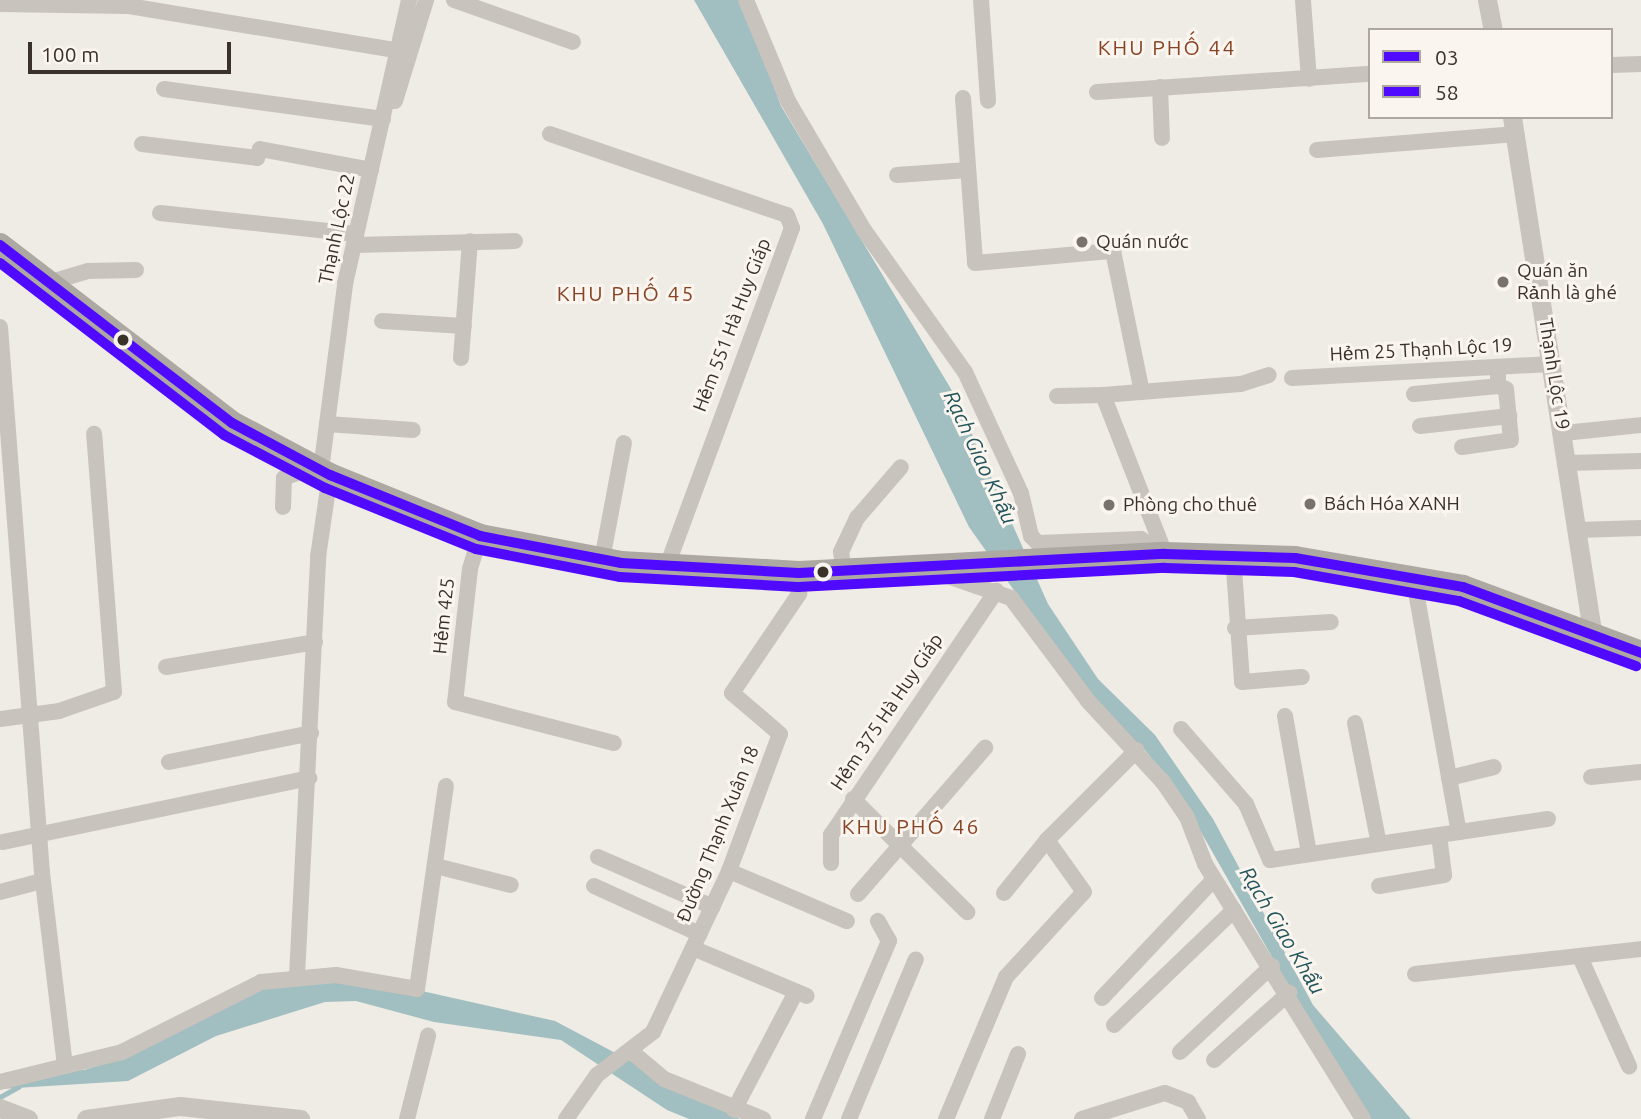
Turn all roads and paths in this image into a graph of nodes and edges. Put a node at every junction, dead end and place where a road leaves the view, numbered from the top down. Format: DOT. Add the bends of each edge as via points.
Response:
graph roads {
  1 [pos="409,0"];
  2 [pos="426,0"];
  3 [pos="454,0"];
  4 [pos="746,0"];
  5 [pos="981,0"];
  6 [pos="1487,0"];
  7 [pos="1303,1"];
  8 [pos="96,3"];
  9 [pos="0,4"];
  10 [pos="1493,28"];
  11 [pos="573,42"];
  12 [pos="395,50"];
  13 [pos="1641,64"];
  14 [pos="1613,65"];
  15 [pos="1368,74"];
  16 [pos="1309,79"];
  17 [pos="1160,87"];
  18 [pos="164,89"];
  19 [pos="1097,92"];
  20 [pos="963,99"];
  21 [pos="988,101"];
  22 [pos="383,119"];
  23 [pos="1514,126"];
  24 [pos="550,134"];
  25 [pos="1162,138"];
  26 [pos="142,144"];
  27 [pos="1317,150"];
  28 [pos="374,170"];
  29 [pos="968,170"];
  30 [pos="897,175"];
  31 [pos="160,213"];
  32 [pos="355,240"];
  33 [pos="471,241"];
  34 [pos="515,241"];
  35 [pos="0,245"];
  36 [pos="136,270"];
  37 [pos="48,283"];
  38 [pos="382,321"];
  39 [pos="464,326"];
  40 [pos="0,327"];
  41 [pos="461,358"];
  42 [pos="1552,364"];
  43 [pos="1497,368"];
  44 [pos="1269,375"];
  45 [pos="1292,378"];
  46 [pos="1498,386"];
  47 [pos="1142,392"];
  48 [pos="1414,394"];
  49 [pos="1103,395"];
  50 [pos="1057,396"];
  51 [pos="1509,416"];
  52 [pos="327,424"];
  53 [pos="1641,425"];
  54 [pos="1420,426"];
  55 [pos="413,430"];
  56 [pos="1564,433"];
  57 [pos="94,434"];
  58 [pos="624,443"];
  59 [pos="1462,447"];
  60 [pos="1641,461"];
  61 [pos="1568,463"];
  62 [pos="901,467"];
  63 [pos="321,471"];
  64 [pos="6,472"];
  65 [pos="283,507"];
  66 [pos="1641,528"];
  67 [pos="1578,530"];
  68 [pos="480,536"];
  69 [pos="1165,554"];
  70 [pos="1233,555"];
  71 [pos="602,560"];
  72 [pos="666,568"];
  73 [pos="936,568"];
  74 [pos="844,571"];
  75 [pos="799,573"];
  76 [pos="1413,575"];
  77 [pos="996,591"];
  78 [pos="1331,622"];
  79 [pos="1236,628"];
  80 [pos="1592,631"];
  81 [pos="315,642"];
  82 [pos="1641,653"];
  83 [pos="166,667"];
  84 [pos="1302,677"];
  85 [pos="32,712"];
  86 [pos="1285,716"];
  87 [pos="0,719"];
  88 [pos="1355,723"];
  89 [pos="1181,729"];
  90 [pos="311,733"];
  91 [pos="614,743"];
  92 [pos="985,748"];
  93 [pos="1137,750"];
  94 [pos="169,762"];
  95 [pos="1494,767"];
  96 [pos="1641,772"];
  97 [pos="1591,777"];
  98 [pos="309,778"];
  99 [pos="1449,778"];
  100 [pos="446,786"];
  101 [pos="853,799"];
  102 [pos="1548,819"];
  103 [pos="1459,832"];
  104 [pos="40,835"];
  105 [pos="1439,835"];
  106 [pos="1047,840"];
  107 [pos="3,842"];
  108 [pos="1379,844"];
  109 [pos="901,848"];
  110 [pos="1309,854"];
  111 [pos="598,857"];
  112 [pos="831,863"];
  113 [pos="436,866"];
  114 [pos="729,871"];
  115 [pos="1214,879"];
  116 [pos="42,881"];
  117 [pos="511,885"];
  118 [pos="594,886"];
  119 [pos="1379,887"];
  120 [pos="0,892"];
  121 [pos="1004,893"];
  122 [pos="858,894"];
  123 [pos="713,907"];
  124 [pos="1234,910"];
  125 [pos="967,912"];
  126 [pos="847,921"];
  127 [pos="878,921"];
  128 [pos="697,942"];
  129 [pos="1641,949"];
  130 [pos="1580,957"];
  131 [pos="916,959"];
  132 [pos="1272,967"];
  133 [pos="1415,974"];
  134 [pos="297,976"];
  135 [pos="1289,993"];
  136 [pos="1102,998"];
  137 [pos="1114,1025"];
  138 [pos="428,1036"];
  139 [pos="1180,1052"];
  140 [pos="1018,1054"];
  141 [pos="629,1055"];
  142 [pos="1214,1060"];
  143 [pos="65,1066"];
  144 [pos="1629,1066"];
  145 [pos="0,1082"];
  146 [pos="734,1110"];
  147 [pos="231,1114"];
  148 [pos="270,1117"];
  149 [pos="86,1119"];
  150 [pos="300,1119"];
  151 [pos="407,1119"];
  152 [pos="566,1119"];
  153 [pos="763,1119"];
  154 [pos="813,1119"];
  155 [pos="849,1119"];
  156 [pos="946,1119"];
  157 [pos="992,1119"];
  158 [pos="1082,1119"];
  159 [pos="1198,1119"];
  160 [pos="1363,1119"];
  1 -- 12 [label="street, Thạnh Lộc 22"];
  2 -- 28 [label="street, Thạnh Lộc 22"];
  3 -- 11 [label="street"];
  4 -- 69 [label="street" via="788,101 864,230 965,372 1021,493 1031,536 1038,543 1142,539"];
  5 -- 21 [label="street"];
  6 -- 10 [label="street"];
  7 -- 16 [label="street"];
  8 -- 9 [label="street"];
  8 -- 12 [label="street"];
  12 -- 22 [label="street, Thạnh Lộc 22"];
  13 -- 14 [label="street"];
  15 -- 16 [label="street"];
  16 -- 17 [label="street"];
  17 -- 19 [label="street"];
  17 -- 25 [label="street"];
  18 -- 22 [label="street"];
  20 -- 29 [label="street"];
  22 -- 28 [label="street, Thạnh Lộc 22"];
  23 -- 27 [label="street"];
  23 -- 42 [label="street, Thạnh Lộc 19"];
  24 -- 72 [label="street, Hẻm 551 Hà Huy Giáp" via="787,215 792,228"];
  26 -- 28 [label="street" via="257,158 260,149"];
  28 -- 32 [label="street, Thạnh Lộc 22"];
  29 -- 30 [label="street"];
  29 -- 47 [label="street" via="975,263 1113,251"];
  31 -- 32 [label="street"];
  32 -- 33 [label="street"];
  32 -- 52 [label="street, Thạnh Lộc 22"];
  33 -- 34 [label="street"];
  33 -- 39 [label="street"];
  35 -- 37 [label="main road"];
  36 -- 37 [label="street" via="88,271"];
  37 -- 63 [label="main road" via="232,423"];
  38 -- 39 [label="street"];
  39 -- 41 [label="street"];
  40 -- 64 [label="street"];
  42 -- 43 [label="street, Hẻm 25 Thạnh Lộc 19"];
  42 -- 56 [label="street, Thạnh Lộc 19"];
  43 -- 45 [label="street, Hẻm 25 Thạnh Lộc 19"];
  43 -- 46 [label="street"];
  44 -- 47 [label="street" via="1246,384"];
  46 -- 48 [label="street"];
  46 -- 51 [label="street" via="1506,389"];
  47 -- 49 [label="street"];
  49 -- 50 [label="street"];
  49 -- 69 [label="street"];
  51 -- 54 [label="street"];
  51 -- 59 [label="street" via="1511,440"];
  52 -- 55 [label="street"];
  52 -- 63 [label="street, Thạnh Lộc 22"];
  53 -- 56 [label="street"];
  56 -- 61 [label="street, Thạnh Lộc 19"];
  57 -- 85 [label="street" via="114,692 59,711"];
  58 -- 71 [label="street"];
  60 -- 61 [label="street"];
  61 -- 67 [label="street, Thạnh Lộc 19"];
  62 -- 74 [label="street" via="857,518 841,552"];
  63 -- 65 [label="street" via="284,478"];
  63 -- 68 [label="main road"];
  63 -- 81 [label="street, Thạnh Lộc 22"];
  64 -- 85 [label="street"];
  66 -- 67 [label="street"];
  67 -- 80 [label="street, Thạnh Lộc 19"];
  68 -- 71 [label="main road"];
  68 -- 91 [label="street, Hẻm 425" via="470,569 455,702"];
  69 -- 70 [label="main road"];
  69 -- 73 [label="main road"];
  70 -- 76 [label="main road"];
  70 -- 79 [label="street"];
  71 -- 72 [label="main road"];
  72 -- 75 [label="main road"];
  73 -- 74 [label="main road"];
  73 -- 77 [label="street"];
  74 -- 75 [label="main road"];
  75 -- 114 [label="street, Đường Thạnh Xuân 18" via="799,594 732,693 780,734"];
  76 -- 80 [label="main road"];
  76 -- 99 [label="street"];
  77 -- 93 [label="street" via="1011,598 1088,701"];
  77 -- 101 [label="street, Hẻm 375 Hà Huy Giáp"];
  78 -- 79 [label="street"];
  79 -- 84 [label="street" via="1242,682"];
  80 -- 82 [label="main road"];
  81 -- 83 [label="street"];
  81 -- 90 [label="street, Thạnh Lộc 22"];
  85 -- 87 [label="street"];
  85 -- 104 [label="street"];
  86 -- 110 [label="street"];
  88 -- 108 [label="street"];
  89 -- 110 [label="street" via="1246,804 1269,860"];
  90 -- 94 [label="street"];
  90 -- 98 [label="street, Thạnh Lộc 22"];
  92 -- 109 [label="street"];
  93 -- 106 [label="street"];
  93 -- 115 [label="street" via="1187,817"];
  95 -- 99 [label="street"];
  96 -- 97 [label="street"];
  98 -- 104 [label="street"];
  98 -- 134 [label="street, Thạnh Lộc 22"];
  99 -- 103 [label="street"];
  100 -- 113 [label="street"];
  101 -- 109 [label="street"];
  101 -- 112 [label="street, Hẻm 375 Hà Huy Giáp" via="831,835"];
  102 -- 103 [label="street"];
  103 -- 105 [label="street"];
  104 -- 107 [label="street"];
  104 -- 116 [label="street"];
  105 -- 108 [label="street"];
  105 -- 119 [label="street" via="1444,875"];
  106 -- 121 [label="street"];
  106 -- 156 [label="street" via="1084,892 1006,977"];
  108 -- 110 [label="street"];
  109 -- 122 [label="street"];
  109 -- 125 [label="street"];
  111 -- 123 [label="street"];
  113 -- 117 [label="street"];
  113 -- 134 [label="street" via="417,989 359,976"];
  114 -- 123 [label="street, Đường Thạnh Xuân 18"];
  114 -- 126 [label="street"];
  115 -- 124 [label="street"];
  115 -- 136 [label="street"];
  116 -- 120 [label="street"];
  116 -- 143 [label="street"];
  118 -- 128 [label="street"];
  123 -- 128 [label="street, Đường Thạnh Xuân 18"];
  124 -- 132 [label="street"];
  124 -- 137 [label="street"];
  127 -- 154 [label="street" via="889,941"];
  128 -- 141 [label="street, Đường Thạnh Xuân 18" via="653,1032"];
  128 -- 146 [label="street" via="802,994"];
  129 -- 130 [label="street"];
  130 -- 133 [label="street"];
  130 -- 144 [label="street"];
  131 -- 155 [label="street"];
  132 -- 135 [label="street"];
  132 -- 139 [label="street"];
  134 -- 143 [label="street" via="261,982 122,1052"];
  135 -- 142 [label="street"];
  135 -- 160 [label="street"];
  138 -- 151 [label="street"];
  140 -- 157 [label="street"];
  141 -- 146 [label="street" via="649,1071"];
  141 -- 152 [label="street, Đường Thạnh Xuân 18" via="597,1075"];
  143 -- 145 [label="street"];
  146 -- 153 [label="street"];
  147 -- 148 [label="street"];
  147 -- 149 [label="street" via="180,1106"];
  148 -- 150 [label="street"];
  158 -- 159 [label="street" via="1165,1093 1188,1102"];
}
